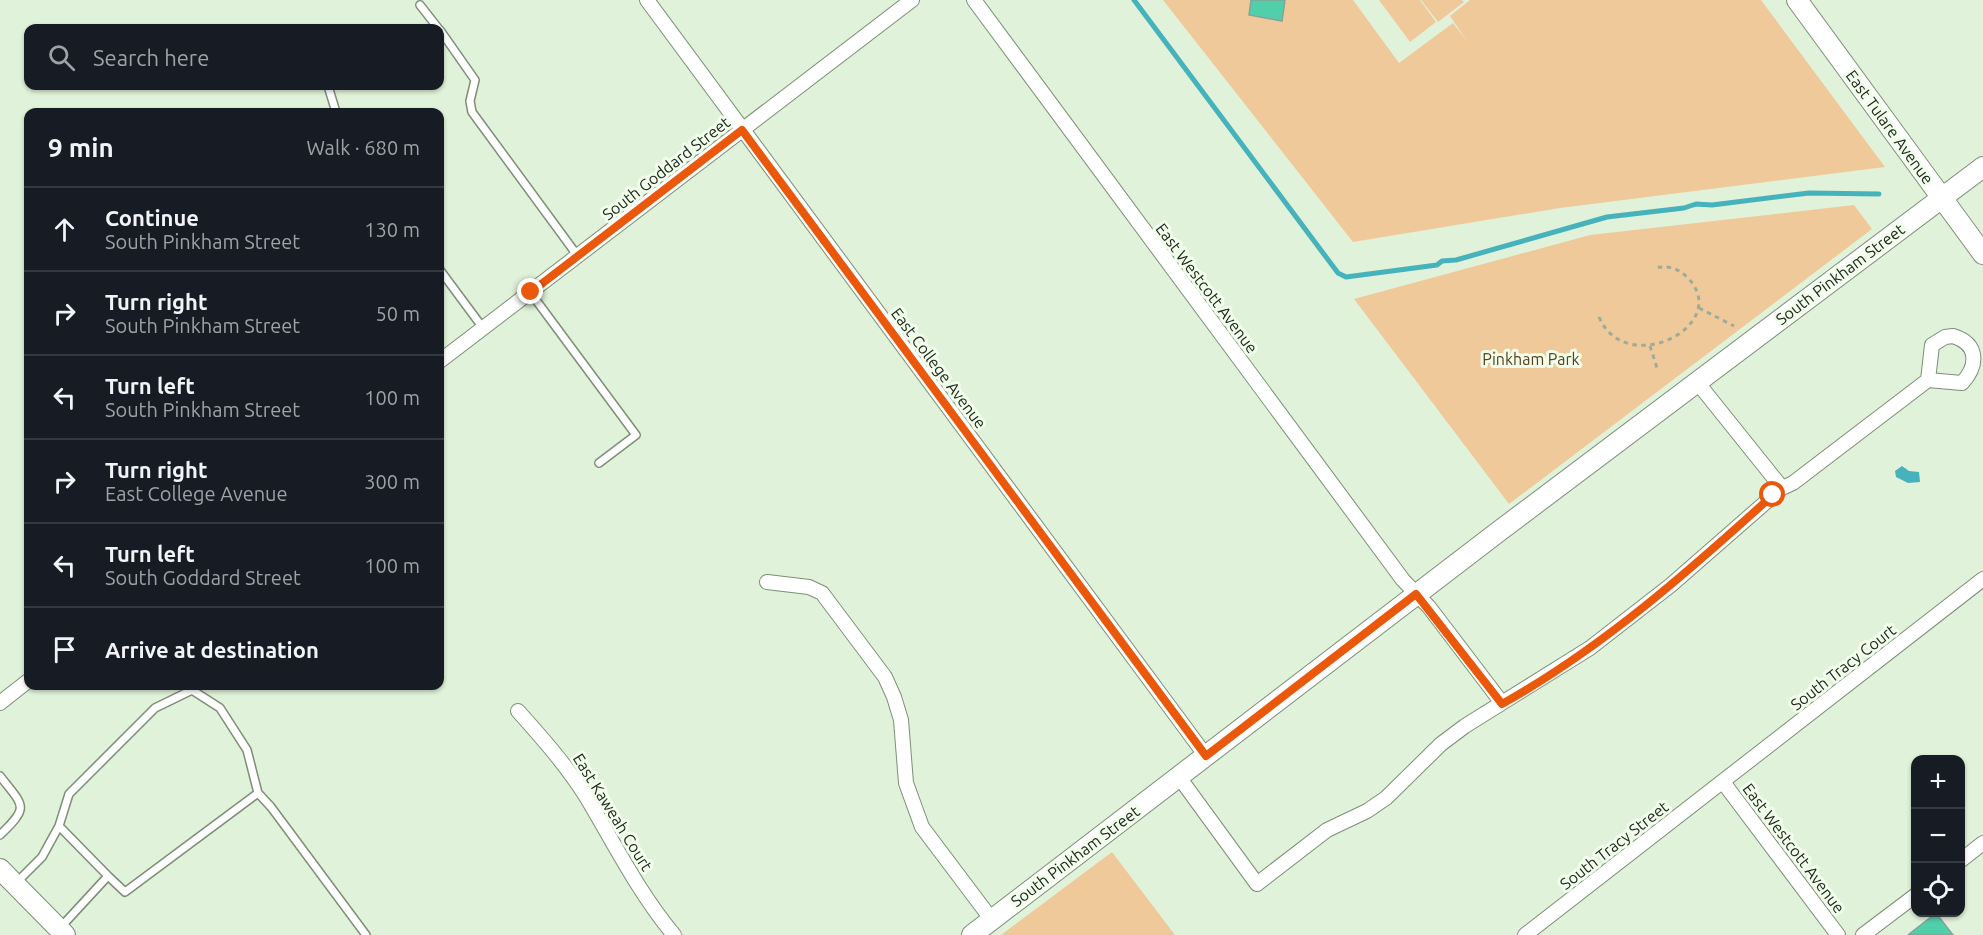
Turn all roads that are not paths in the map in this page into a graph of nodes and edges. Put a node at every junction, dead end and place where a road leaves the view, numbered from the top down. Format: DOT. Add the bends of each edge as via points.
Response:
graph roads {
  1 [pos="647,0"];
  2 [pos="912,0"];
  3 [pos="974,0"];
  4 [pos="1797,0"];
  5 [pos="420,4"];
  6 [pos="435,24"];
  7 [pos="444,36"];
  8 [pos="329,90"];
  9 [pos="335,108"];
  10 [pos="742,130"];
  11 [pos="1983,167"];
  12 [pos="1942,198"];
  13 [pos="1983,254"];
  14 [pos="577,255"];
  15 [pos="444,275"];
  16 [pos="531,292"];
  17 [pos="483,328"];
  18 [pos="444,358"];
  19 [pos="1928,380"];
  20 [pos="1697,382"];
  21 [pos="598,464"];
  22 [pos="1782,488"];
  23 [pos="1983,579"];
  24 [pos="767,582"];
  25 [pos="1416,594"];
  26 [pos="24,684"];
  27 [pos="0,703"];
  28 [pos="1502,704"];
  29 [pos="518,711"];
  30 [pos="1206,756"];
  31 [pos="0,776"];
  32 [pos="1179,777"];
  33 [pos="1723,782"];
  34 [pos="258,793"];
  35 [pos="59,826"];
  36 [pos="0,836"];
  37 [pos="1983,843"];
  38 [pos="1965,857"];
  39 [pos="0,869"];
  40 [pos="108,876"];
  41 [pos="15,884"];
  42 [pos="1911,899"];
  43 [pos="992,920"];
  44 [pos="62,932"];
  45 [pos="366,935"];
  46 [pos="674,935"];
  47 [pos="972,935"];
  48 [pos="1525,935"];
  49 [pos="1838,935"];
  50 [pos="1863,935"];
  1 -- 10 [label="street, East College Avenue"];
  2 -- 10 [label="street, South Goddard Street"];
  3 -- 25 [label="street, East Westcott Avenue"];
  4 -- 12 [label="street, East Tulare Avenue"];
  5 -- 6 [label="lane"];
  7 -- 14 [label="lane" via="475,80 471,112"];
  8 -- 9 [label="lane"];
  10 -- 14 [label="street, South Goddard Street"];
  10 -- 30 [label="street, East College Avenue"];
  11 -- 12 [label="street, South Pinkham Street"];
  12 -- 13 [label="street, East Tulare Avenue"];
  12 -- 20 [label="street, South Pinkham Street"];
  14 -- 16 [label="street, South Goddard Street"];
  15 -- 17 [label="lane"];
  16 -- 17 [label="street, South Goddard Street"];
  16 -- 21 [label="lane" via="636,435"];
  17 -- 18 [label="street, South Goddard Street"];
  19 -- 22 [label="street"];
  20 -- 22 [label="street"];
  20 -- 25 [label="street, South Pinkham Street"];
  22 -- 28 [label="street" via="1671,585 1590,648"];
  23 -- 33 [label="street, South Tracy Court"];
  24 -- 43 [label="street" via="809,587 822,593 885,677 901,720 906,783 922,827"];
  25 -- 28 [label="street"];
  25 -- 30 [label="street, South Pinkham Street"];
  26 -- 27 [label="street"];
  28 -- 32 [label="street" via="1441,744 1386,798 1327,830 1257,884"];
  29 -- 46 [label="street, East Kaweah Court" via="559,757 618,856"];
  30 -- 32 [label="street, South Pinkham Street"];
  31 -- 36 [label="lane" via="22,808"];
  32 -- 43 [label="street, South Pinkham Street"];
  33 -- 48 [label="street, South Tracy Street"];
  33 -- 49 [label="street, East Westcott Avenue"];
  34 -- 35 [label="lane" via="247,750 226,716 192,690 155,708 69,794"];
  34 -- 40 [label="lane" via="125,892"];
  34 -- 45 [label="lane"];
  35 -- 40 [label="lane"];
  35 -- 41 [label="lane" via="42,858"];
  37 -- 38 [label="street"];
  39 -- 41 [label="street"];
  40 -- 44 [label="lane"];
  41 -- 44 [label="street"];
  42 -- 50 [label="street"];
  43 -- 47 [label="street, South Pinkham Street"];
}
